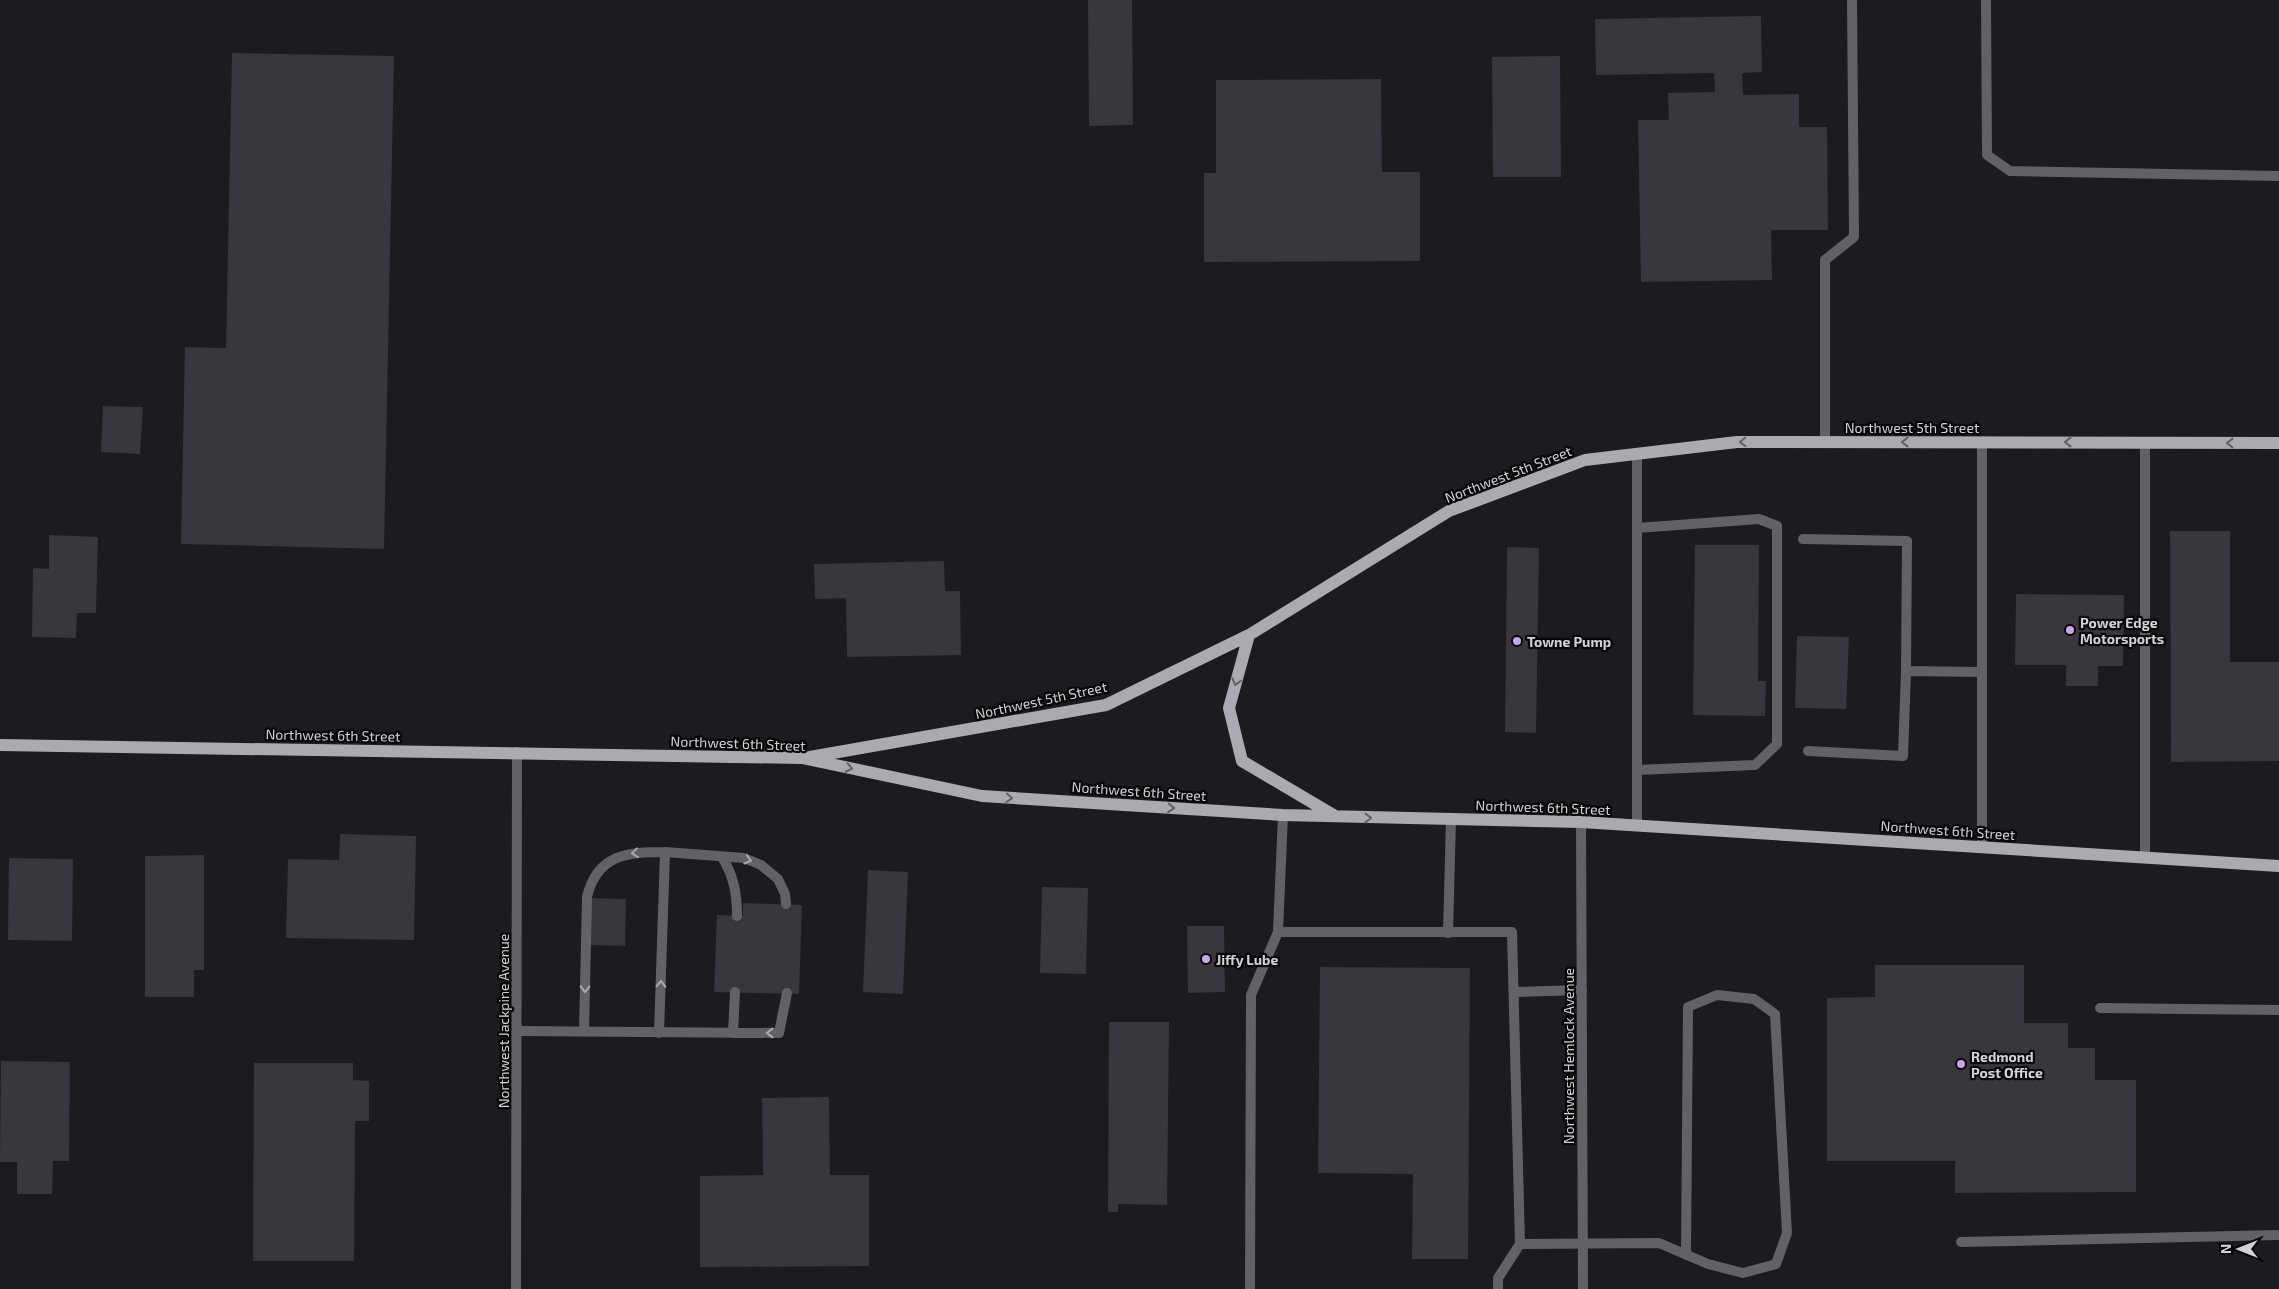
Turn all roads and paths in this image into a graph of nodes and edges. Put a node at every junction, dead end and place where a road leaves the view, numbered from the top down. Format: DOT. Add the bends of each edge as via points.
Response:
graph roads {
  1 [pos="1852,0"];
  2 [pos="1986,0"];
  3 [pos="2279,176"];
  4 [pos="1825,442"];
  5 [pos="1982,442"];
  6 [pos="2145,442"];
  7 [pos="2279,443"];
  8 [pos="1637,454"];
  9 [pos="1637,528"];
  10 [pos="1803,539"];
  11 [pos="1249,635"];
  12 [pos="1906,672"];
  13 [pos="1982,672"];
  14 [pos="0,745"];
  15 [pos="1808,751"];
  16 [pos="517,752"];
  17 [pos="802,758"];
  18 [pos="1636,770"];
  19 [pos="1283,815"];
  20 [pos="1336,817"];
  21 [pos="1451,820"];
  22 [pos="1581,822"];
  23 [pos="1636,826"];
  24 [pos="1982,847"];
  25 [pos="665,852"];
  26 [pos="722,857"];
  27 [pos="2145,857"];
  28 [pos="2279,866"];
  29 [pos="786,904"];
  30 [pos="737,916"];
  31 [pos="1278,932"];
  32 [pos="1448,933"];
  33 [pos="1582,990"];
  34 [pos="735,992"];
  35 [pos="1514,992"];
  36 [pos="787,994"];
  37 [pos="2100,1008"];
  38 [pos="2279,1010"];
  39 [pos="517,1031"];
  40 [pos="584,1032"];
  41 [pos="659,1033"];
  42 [pos="734,1033"];
  43 [pos="2279,1235"];
  44 [pos="1961,1242"];
  45 [pos="1583,1243"];
  46 [pos="1520,1244"];
  47 [pos="1686,1255"];
  48 [pos="516,1289"];
  49 [pos="1250,1289"];
  50 [pos="1498,1289"];
  51 [pos="1583,1289"];
  1 -- 4 [label="street" via="1854,237 1825,260"];
  2 -- 3 [label="street" via="1988,155 2010,171"];
  5 -- 4 [label="main road, Northwest 5th Street, one-way"];
  4 -- 8 [label="main road, Northwest 5th Street, one-way" via="1738,442"];
  6 -- 5 [label="main road, Northwest 5th Street, one-way"];
  5 -- 13 [label="street"];
  7 -- 6 [label="main road, Northwest 5th Street, one-way"];
  6 -- 27 [label="street"];
  8 -- 9 [label="street"];
  8 -- 11 [label="main road, Northwest 5th Street" via="1586,460 1449,511"];
  9 -- 18 [label="street"];
  9 -- 18 [label="street" via="1759,519 1777,526 1777,744 1755,765"];
  10 -- 12 [label="street" via="1907,541"];
  11 -- 17 [label="main road, Northwest 5th Street" via="1106,705"];
  11 -- 20 [label="main road, one-way" via="1229,708 1242,761"];
  12 -- 13 [label="street"];
  12 -- 15 [label="street" via="1902,756"];
  13 -- 24 [label="street"];
  14 -- 16 [label="main road, Northwest 6th Street"];
  16 -- 17 [label="main road, Northwest 6th Street"];
  16 -- 39 [label="street, Northwest Jackpine Avenue"];
  17 -- 19 [label="main road, Northwest 6th Street, one-way" via="982,796"];
  18 -- 23 [label="street"];
  19 -- 20 [label="main road, Northwest 6th Street"];
  19 -- 31 [label="street"];
  20 -- 21 [label="main road, Northwest 6th Street, one-way"];
  21 -- 22 [label="main road, Northwest 6th Street"];
  21 -- 32 [label="street"];
  22 -- 23 [label="main road, Northwest 6th Street"];
  22 -- 33 [label="street, Northwest Hemlock Avenue"];
  23 -- 24 [label="main road, Northwest 6th Street"];
  24 -- 27 [label="main road, Northwest 6th Street"];
  25 -- 26 [label="street"];
  25 -- 40 [label="street, one-way" via="618,856 590,883"];
  41 -- 25 [label="street, one-way"];
  26 -- 29 [label="street, one-way" via="744,858 761,865 778,879"];
  26 -- 30 [label="street" via="737,894"];
  27 -- 28 [label="main road, Northwest 6th Street"];
  31 -- 32 [label="street"];
  31 -- 49 [label="street" via="1251,995"];
  32 -- 35 [label="street" via="1512,932"];
  33 -- 35 [label="street"];
  33 -- 45 [label="street, Northwest Hemlock Avenue"];
  34 -- 42 [label="street"];
  35 -- 46 [label="street"];
  36 -- 42 [label="street, one-way" via="779,1033"];
  37 -- 38 [label="street"];
  39 -- 40 [label="street"];
  39 -- 48 [label="street, Northwest Jackpine Avenue"];
  40 -- 41 [label="street"];
  41 -- 42 [label="street"];
  43 -- 44 [label="street"];
  45 -- 46 [label="street"];
  45 -- 47 [label="street" via="1658,1243"];
  45 -- 51 [label="street, Northwest Hemlock Avenue"];
  46 -- 50 [label="street" via="1498,1278"];
  47 -- 47 [label="street" via="1743,1273 1776,1264 1787,1233 1775,1014 1754,1000 1717,995 1688,1007"];
}
